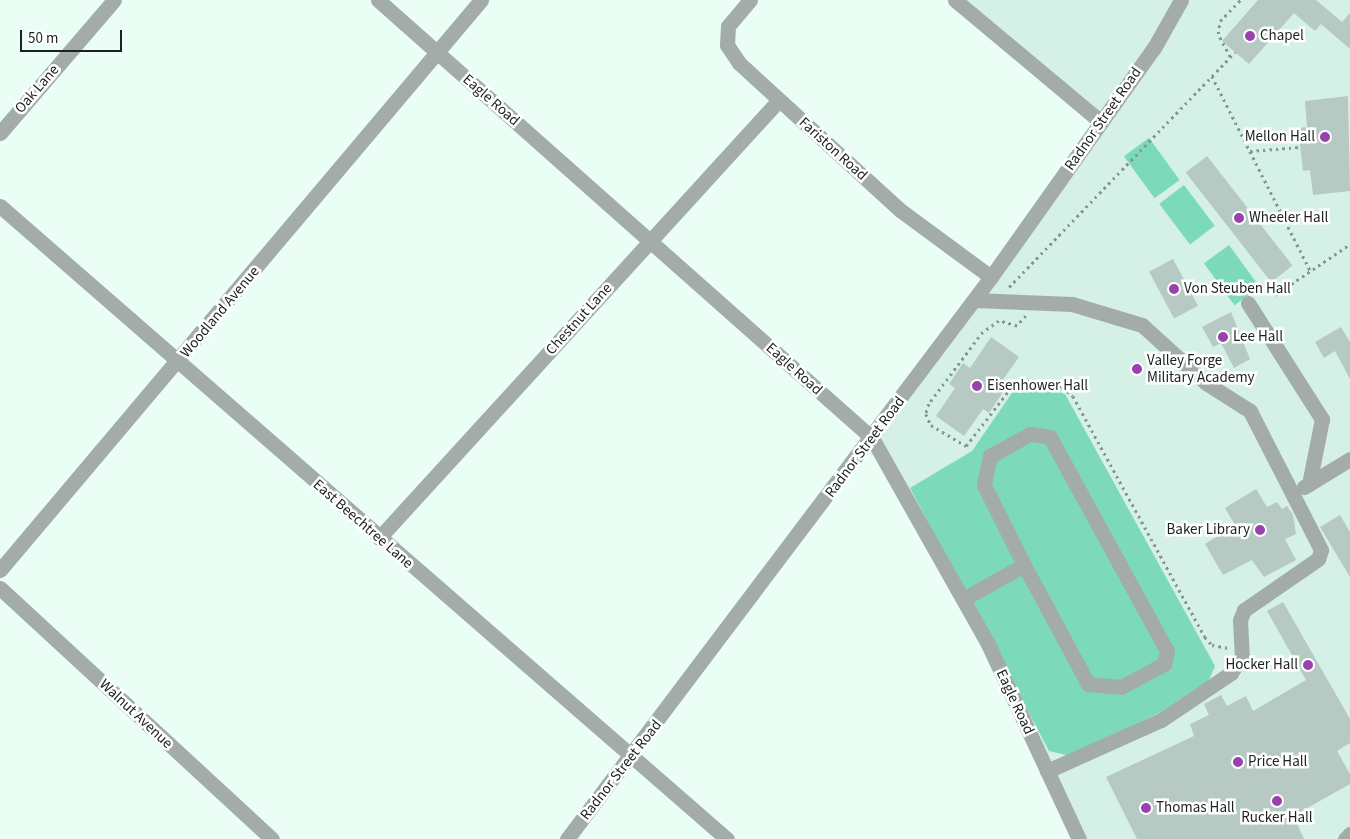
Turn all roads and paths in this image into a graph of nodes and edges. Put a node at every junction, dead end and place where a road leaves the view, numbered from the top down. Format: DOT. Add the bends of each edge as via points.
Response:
graph roads {
  1 [pos="114,0"];
  2 [pos="378,0"];
  3 [pos="481,0"];
  4 [pos="750,0"];
  5 [pos="955,0"];
  6 [pos="1181,0"];
  7 [pos="1240,0"];
  8 [pos="1235,52"];
  9 [pos="437,53"];
  10 [pos="1230,57"];
  11 [pos="1212,76"];
  12 [pos="779,100"];
  13 [pos="1101,122"];
  14 [pos="0,133"];
  15 [pos="1300,147"];
  16 [pos="1250,151"];
  17 [pos="0,206"];
  18 [pos="650,240"];
  19 [pos="1350,244"];
  20 [pos="1311,272"];
  21 [pos="991,277"];
  22 [pos="1275,295"];
  23 [pos="997,299"];
  24 [pos="974,300"];
  25 [pos="1248,303"];
  26 [pos="177,363"];
  27 [pos="872,438"];
  28 [pos="1350,459"];
  29 [pos="1310,484"];
  30 [pos="1295,492"];
  31 [pos="379,538"];
  32 [pos="1024,565"];
  33 [pos="0,570"];
  34 [pos="0,588"];
  35 [pos="963,599"];
  36 [pos="631,759"];
  37 [pos="1047,771"];
  38 [pos="1350,834"];
  39 [pos="272,839"];
  40 [pos="567,839"];
  41 [pos="727,839"];
  42 [pos="1079,839"];
  43 [pos="1345,839"];
  1 -- 14 [label="street, Oak Lane"];
  2 -- 9 [label="street, Eagle Road"];
  3 -- 9 [label="street, Woodland Avenue"];
  4 -- 12 [label="street, Fariston Road" via="728,26 727,45"];
  5 -- 13 [label="street"];
  6 -- 13 [label="street, Radnor Street Road" via="1154,48"];
  7 -- 10 [label="path" via="1220,21 1218,34"];
  8 -- 10 [label="path"];
  9 -- 18 [label="street, Eagle Road"];
  9 -- 26 [label="street, Woodland Avenue"];
  10 -- 11 [label="path"];
  11 -- 16 [label="path"];
  11 -- 23 [label="path"];
  12 -- 18 [label="street, Chestnut Lane"];
  12 -- 21 [label="street, Fariston Road" via="900,210"];
  13 -- 21 [label="street, Radnor Street Road"];
  15 -- 16 [label="path"];
  16 -- 20 [label="path"];
  17 -- 26 [label="street, East Beechtree Lane"];
  18 -- 27 [label="street, Eagle Road"];
  18 -- 31 [label="street, Chestnut Lane"];
  19 -- 20 [label="path"];
  20 -- 22 [label="path"];
  21 -- 24 [label="street, Radnor Street Road"];
  23 -- 24 [label="street"];
  23 -- 30 [label="street" via="1072,304 1142,325 1206,383 1250,411"];
  24 -- 27 [label="street, Radnor Street Road"];
  25 -- 29 [label="street" via="1322,419"];
  26 -- 31 [label="street, East Beechtree Lane"];
  26 -- 33 [label="street, Woodland Avenue"];
  27 -- 35 [label="street, Eagle Road"];
  27 -- 36 [label="street, Radnor Street Road"];
  28 -- 29 [label="street"];
  29 -- 30 [label="street"];
  30 -- 37 [label="street" via="1321,550 1318,559 1244,610 1239,627 1242,656 1231,673 1161,720"];
  31 -- 36 [label="street, East Beechtree Lane"];
  32 -- 32 [label="street" via="1088,684 1121,687 1164,664 1168,651 1050,437 1030,434 990,456 984,485"];
  32 -- 35 [label="street"];
  34 -- 39 [label="street, Walnut Avenue"];
  35 -- 37 [label="street, Eagle Road"];
  36 -- 40 [label="street, Radnor Street Road"];
  36 -- 41 [label="street, East Beechtree Lane"];
  37 -- 42 [label="street, Eagle Road"];
  38 -- 43 [label="street"];
}
